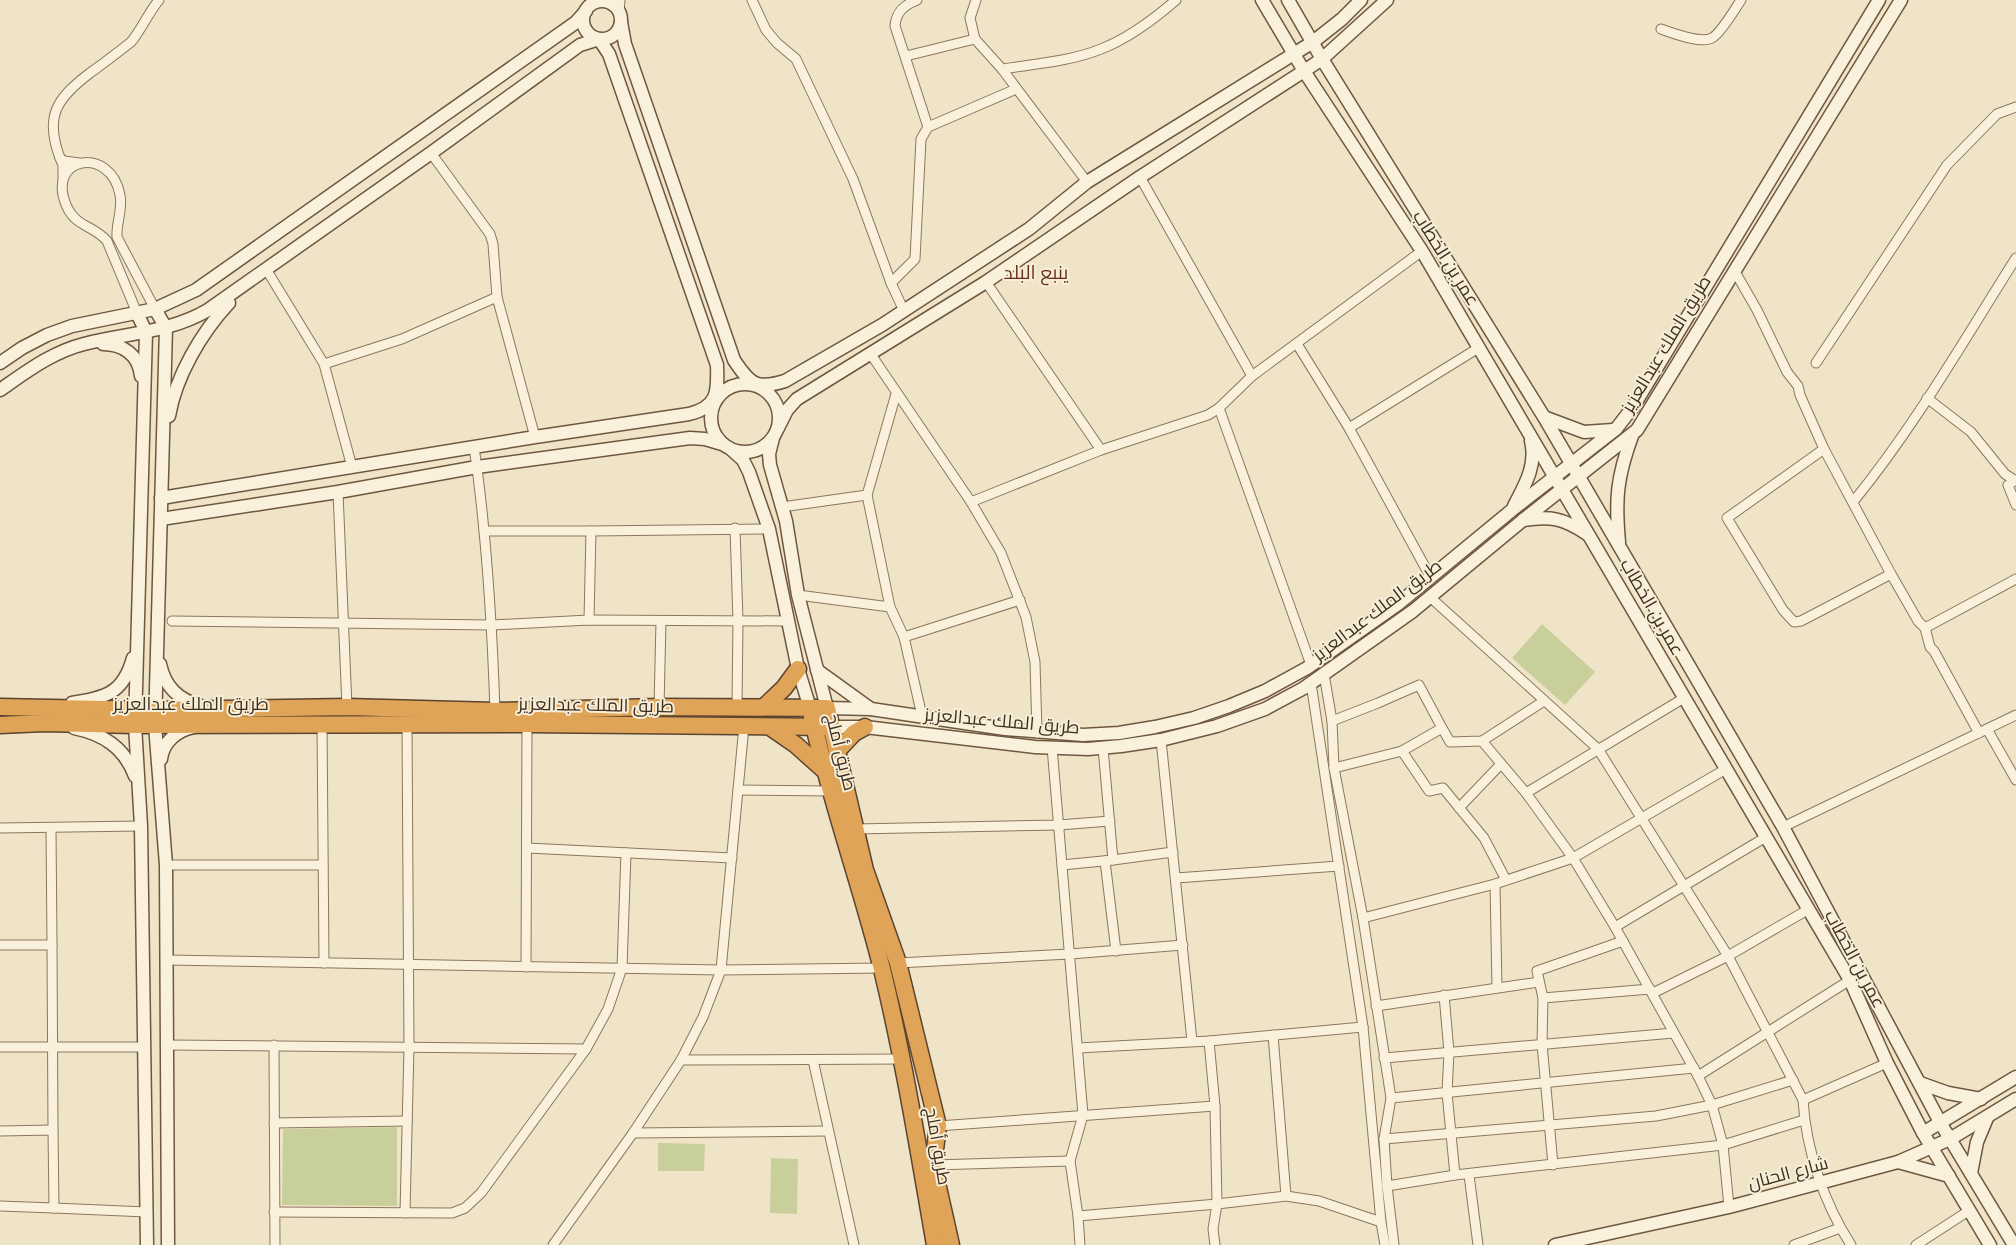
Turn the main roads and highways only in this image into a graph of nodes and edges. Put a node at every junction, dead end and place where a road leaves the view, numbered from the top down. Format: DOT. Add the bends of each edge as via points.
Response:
graph roads {
  1 [pos="798,669"];
  2 [pos="0,707"];
  3 [pos="764,707"];
  4 [pos="810,708"];
  5 [pos="44,715"];
  6 [pos="217,716"];
  7 [pos="0,725"];
  8 [pos="770,727"];
  9 [pos="814,727"];
  10 [pos="832,727"];
  11 [pos="865,727"];
  12 [pos="837,751"];
  13 [pos="824,770"];
  14 [pos="935,1245"];
  15 [pos="951,1245"];
  1 -- 3 [label="highway"];
  2 -- 5 [label="highway, طريق الملك عبدالعزيز"];
  3 -- 4 [label="highway, طريق الملك عبدالعزيز"];
  3 -- 6 [label="highway, طريق الملك عبدالعزيز" via="495,711 348,707"];
  4 -- 9 [label="highway, طريق أملج"];
  4 -- 10 [label="highway, طريق أملج" via="828,708"];
  5 -- 6 [label="highway, طريق الملك عبدالعزيز"];
  5 -- 7 [label="highway, طريق الملك عبدالعزيز"];
  6 -- 8 [label="highway, طريق الملك عبدالعزيز" via="322,723"];
  8 -- 9 [label="highway, طريق الملك عبدالعزيز"];
  8 -- 13 [label="highway"];
  9 -- 10 [label="highway, طريق الملك عبدالعزيز"];
  9 -- 13 [label="highway, طريق أملج"];
  10 -- 12 [label="highway, طريق أملج"];
  11 -- 12 [label="highway" via="854,733"];
  12 -- 15 [label="highway, طريق أملج" via="865,870 898,963 938,1126 934,1166"];
  13 -- 14 [label="highway, طريق أملج" via="882,968 903,1060"];
}
